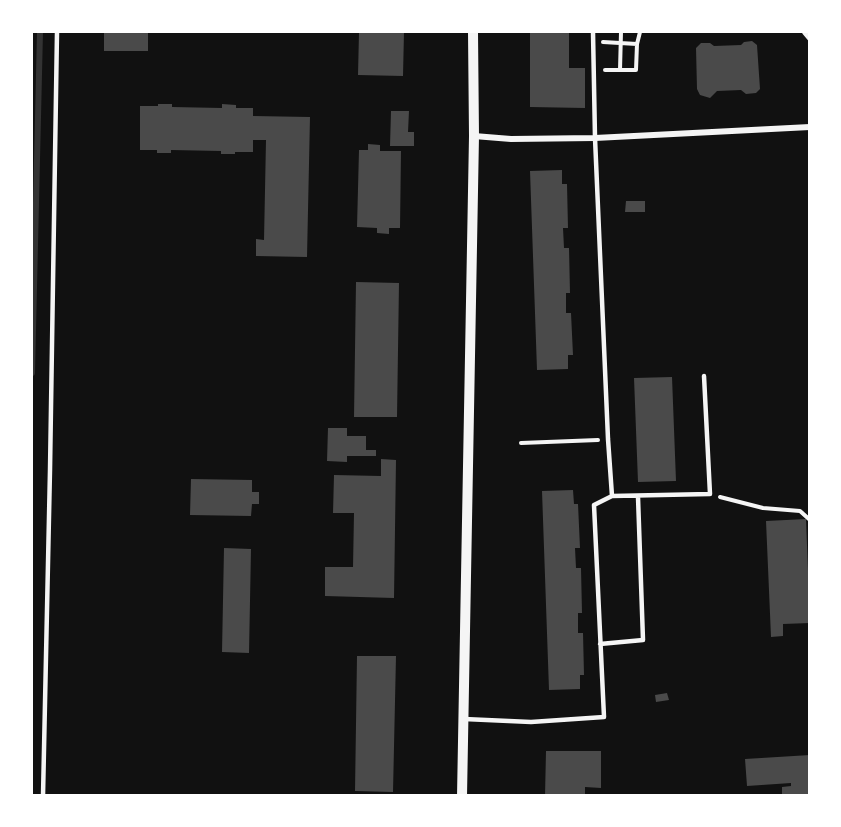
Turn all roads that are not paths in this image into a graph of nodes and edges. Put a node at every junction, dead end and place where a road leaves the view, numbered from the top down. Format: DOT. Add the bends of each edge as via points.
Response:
graph roads {
  1 [pos="57,32"];
  2 [pos="473,32"];
  3 [pos="593,32"];
  4 [pos="804,32"];
  5 [pos="810,38"];
  6 [pos="810,127"];
  7 [pos="474,136"];
  8 [pos="595,138"];
  9 [pos="704,376"];
  10 [pos="612,496"];
  11 [pos="638,497"];
  12 [pos="600,644"];
  13 [pos="464,719"];
  14 [pos="43,795"];
  15 [pos="462,795"];
  1 -- 14 [label="lane"];
  2 -- 7 [label="street"];
  3 -- 8 [label="lane"];
  4 -- 5 [label="street"];
  6 -- 8 [label="street"];
  7 -- 8 [label="street"];
  7 -- 13 [label="street"];
  8 -- 10 [label="lane"];
  9 -- 11 [label="lane" via="710,495"];
  10 -- 11 [label="lane"];
  10 -- 12 [label="lane" via="594,505"];
  11 -- 12 [label="lane" via="643,640"];
  12 -- 13 [label="lane" via="604,717 531,722"];
  13 -- 15 [label="street"];
}
